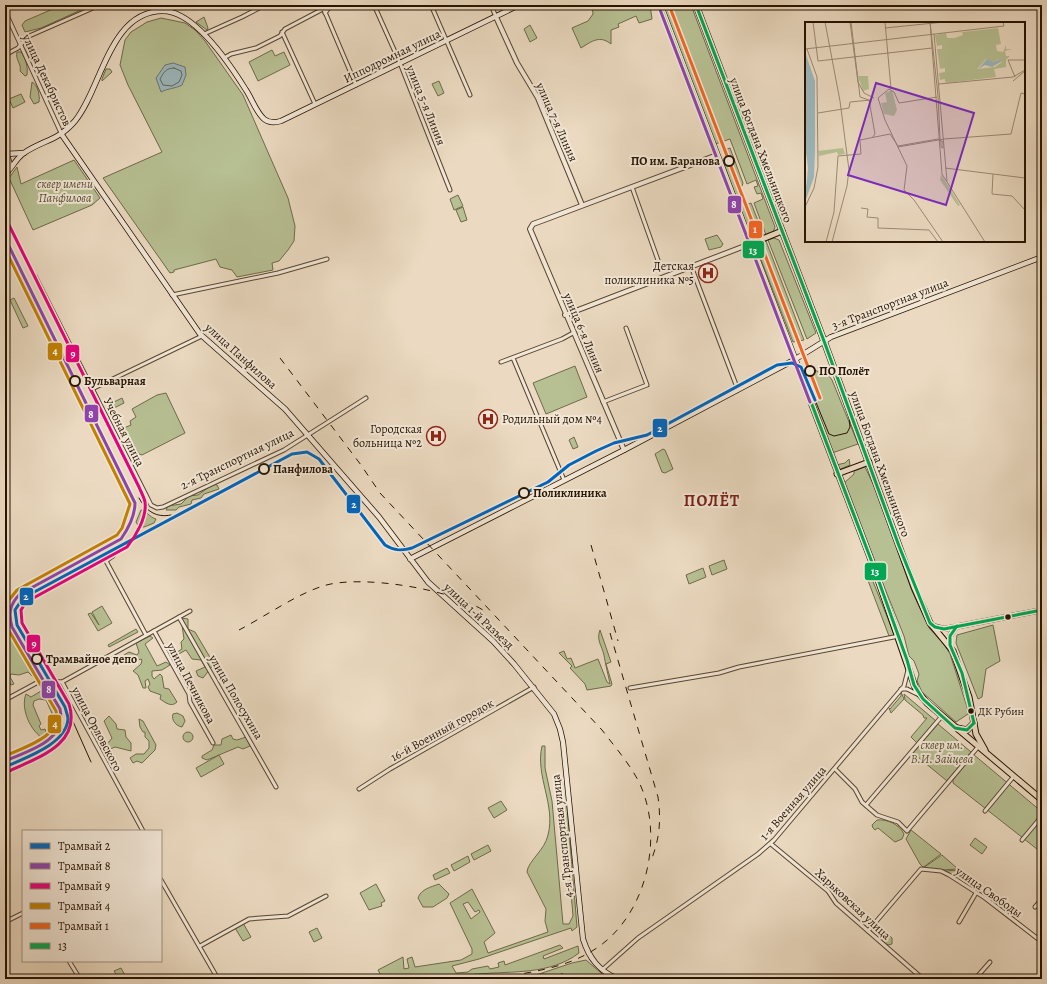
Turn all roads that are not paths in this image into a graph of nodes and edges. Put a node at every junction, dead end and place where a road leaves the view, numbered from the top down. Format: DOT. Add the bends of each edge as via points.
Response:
graph roads {
  1 [pos="88,5"];
  2 [pos="100,5"];
  3 [pos="161,5"];
  4 [pos="265,5"];
  5 [pos="322,5"];
  6 [pos="331,5"];
  7 [pos="374,5"];
  8 [pos="431,5"];
  9 [pos="491,5"];
  10 [pos="519,5"];
  11 [pos="660,5"];
  12 [pos="696,5"];
  13 [pos="90,9"];
  14 [pos="5,11"];
  15 [pos="164,11"];
  16 [pos="324,11"];
  17 [pos="496,16"];
  18 [pos="282,32"];
  19 [pos="204,34"];
  20 [pos="447,41"];
  21 [pos="21,44"];
  22 [pos="5,55"];
  23 [pos="224,58"];
  24 [pos="400,63"];
  25 [pos="356,85"];
  26 [pos="470,95"];
  27 [pos="315,104"];
  28 [pos="62,134"];
  29 [pos="24,153"];
  30 [pos="5,154"];
  31 [pos="717,155"];
  32 [pos="10,168"];
  33 [pos="5,176"];
  34 [pos="632,187"];
  35 [pos="450,190"];
  36 [pos="582,205"];
  37 [pos="782,232"];
  38 [pos="750,244"];
  39 [pos="1042,257"];
  40 [pos="326,259"];
  41 [pos="659,263"];
  42 [pos="691,266"];
  43 [pos="35,276"];
  44 [pos="172,295"];
  45 [pos="565,314"];
  46 [pos="626,328"];
  47 [pos="573,333"];
  48 [pos="202,336"];
  49 [pos="824,341"];
  50 [pos="513,358"];
  51 [pos="794,360"];
  52 [pos="501,362"];
  53 [pos="92,389"];
  54 [pos="738,390"];
  55 [pos="366,398"];
  56 [pos="603,402"];
  57 [pos="308,435"];
  58 [pos="624,450"];
  59 [pos="869,462"];
  60 [pos="837,474"];
  61 [pos="564,480"];
  62 [pos="157,508"];
  63 [pos="112,544"];
  64 [pos="116,551"];
  65 [pos="410,559"];
  66 [pos="1042,610"];
  67 [pos="190,611"];
  68 [pos="180,617"];
  69 [pos="930,623"];
  70 [pos="957,626"];
  71 [pos="13,631"];
  72 [pos="154,631"];
  73 [pos="5,634"];
  74 [pos="146,635"];
  75 [pos="899,636"];
  76 [pos="950,645"];
  77 [pos="908,665"];
  78 [pos="42,680"];
  79 [pos="62,682"];
  80 [pos="534,687"];
  81 [pos="630,688"];
  82 [pos="901,689"];
  83 [pos="919,695"];
  84 [pos="5,700"];
  85 [pos="942,716"];
  86 [pos="974,723"];
  87 [pos="955,728"];
  88 [pos="213,743"];
  89 [pos="978,747"];
  90 [pos="987,752"];
  91 [pos="835,769"];
  92 [pos="1014,776"];
  93 [pos="276,787"];
  94 [pos="359,789"];
  95 [pos="1042,800"];
  96 [pos="866,805"];
  97 [pos="985,811"];
  98 [pos="1042,816"];
  99 [pos="142,830"];
  100 [pos="1022,840"];
  101 [pos="771,844"];
  102 [pos="162,882"];
  103 [pos="976,893"];
  104 [pos="326,896"];
  105 [pos="1042,899"];
  106 [pos="1035,907"];
  107 [pos="22,914"];
  108 [pos="5,922"];
  109 [pos="959,922"];
  110 [pos="868,931"];
  111 [pos="1042,942"];
  112 [pos="200,946"];
  113 [pos="70,962"];
  114 [pos="990,962"];
  115 [pos="602,970"];
  116 [pos="1042,974"];
  117 [pos="616,978"];
  118 [pos="80,979"];
  119 [pos="218,979"];
  120 [pos="923,979"];
  121 [pos="976,979"];
  122 [pos="1038,979"];
  1 -- 13 [label="street"];
  2 -- 13 [label="street"];
  3 -- 15 [label="main road"];
  4 -- 19 [label="street"];
  5 -- 16 [label="street"];
  6 -- 16 [label="street"];
  7 -- 24 [label="street, улица 5-я Линия"];
  8 -- 20 [label="street"];
  9 -- 17 [label="street, улица 7-я Линия"];
  10 -- 17 [label="main road, Ипподромная улица"];
  11 -- 31 [label="main road"];
  12 -- 37 [label="main road, улица Богдана Хмельницкого"];
  13 -- 21 [label="street" via="24,39"];
  14 -- 21 [label="street, улица Декабристов"];
  15 -- 19 [label="main road" via="187,19"];
  15 -- 28 [label="main road" via="145,15 125,29 117,39 80,114"];
  16 -- 18 [label="street"];
  16 -- 25 [label="street"];
  17 -- 20 [label="main road, Ипподромная улица"];
  17 -- 36 [label="street, улица 7-я Линия" via="517,63 538,98"];
  18 -- 23 [label="street" via="280,36 256,48"];
  18 -- 27 [label="street"];
  19 -- 23 [label="main road"];
  20 -- 24 [label="main road, Ипподромная улица"];
  20 -- 26 [label="street"];
  21 -- 22 [label="street"];
  21 -- 28 [label="street, улица Декабристов"];
  23 -- 27 [label="main road, Ипподромная улица" via="262,117 273,122 281,121"];
  24 -- 25 [label="main road, Ипподромная улица"];
  24 -- 35 [label="street, улица 5-я Линия"];
  25 -- 27 [label="main road, Ипподромная улица"];
  28 -- 29 [label="main road"];
  28 -- 44 [label="main road, улица Панфилова"];
  29 -- 30 [label="main road"];
  29 -- 32 [label="main road"];
  30 -- 32 [label="main road"];
  31 -- 34 [label="street"];
  31 -- 38 [label="main road"];
  32 -- 33 [label="main road"];
  34 -- 36 [label="street"];
  34 -- 41 [label="street"];
  36 -- 45 [label="street, улица 6-я Линия" via="533,224 530,233"];
  37 -- 38 [label="main road"];
  37 -- 49 [label="main road, улица Богдана Хмельницкого"];
  38 -- 42 [label="street"];
  38 -- 51 [label="main road"];
  39 -- 49 [label="main road, 3-я Транспортная улица"];
  40 -- 44 [label="street" via="278,273"];
  42 -- 45 [label="street"];
  42 -- 54 [label="street"];
  43 -- 53 [label="street, Учебная улица"];
  44 -- 48 [label="main road, улица Панфилова"];
  45 -- 47 [label="street, улица 6-я Линия"];
  46 -- 56 [label="street" via="647,385"];
  47 -- 50 [label="street"];
  47 -- 56 [label="street, улица 6-я Линия"];
  48 -- 53 [label="street"];
  48 -- 57 [label="main road, улица Панфилова" via="265,390"];
  49 -- 51 [label="main road, 3-я Транспортная улица"];
  49 -- 59 [label="main road, улица Богдана Хмельницкого"];
  50 -- 52 [label="street"];
  50 -- 61 [label="street"];
  51 -- 54 [label="main road, 3-я Транспортная улица"];
  51 -- 60 [label="main road"];
  53 -- 62 [label="street, Учебная улица" via="149,501"];
  54 -- 58 [label="main road, 3-я Транспортная улица"];
  55 -- 57 [label="street, 2-я Транспортная улица"];
  56 -- 58 [label="street, улица 6-я Линия"];
  57 -- 62 [label="street, 2-я Транспортная улица" via="251,466"];
  57 -- 65 [label="main road, улица Панфилова" via="380,517"];
  58 -- 61 [label="main road, 3-я Транспортная улица"];
  59 -- 60 [label="main road"];
  59 -- 69 [label="main road, улица Богдана Хмельницкого"];
  60 -- 75 [label="main road"];
  61 -- 65 [label="main road, 3-я Транспортная улица"];
  63 -- 71 [label="street" via="14,598 8,610"];
  64 -- 74 [label="street" via="106,561"];
  65 -- 80 [label="main road, улица 1-й Разъезд" via="428,582 498,647"];
  66 -- 70 [label="main road"];
  67 -- 68 [label="street"];
  68 -- 72 [label="street"];
  68 -- 93 [label="street, улица Полосухина"];
  69 -- 70 [label="main road" via="940,629"];
  69 -- 76 [label="main road, улица Богдана Хмельницкого"];
  70 -- 76 [label="main road" via="950,636"];
  71 -- 73 [label="street"];
  71 -- 78 [label="street" via="22,642"];
  72 -- 74 [label="street"];
  72 -- 88 [label="street, улица Печникова"];
  74 -- 79 [label="street"];
  75 -- 77 [label="main road"];
  75 -- 81 [label="street" via="738,667 719,673"];
  76 -- 86 [label="main road, улица Богдана Хмельницкого" via="962,672"];
  77 -- 82 [label="street, 1-я Военная улица" via="906,680"];
  77 -- 83 [label="main road"];
  78 -- 79 [label="street, улица Орловского"];
  78 -- 84 [label="street"];
  79 -- 99 [label="street, улица Орловского"];
  80 -- 94 [label="street, 16-й Военный городок"];
  80 -- 115 [label="main road, 4-я Транспортная улица" via="554,714 562,734 582,930 588,952"];
  82 -- 83 [label="street"];
  82 -- 91 [label="street, 1-я Военная улица"];
  83 -- 85 [label="main road"];
  85 -- 87 [label="main road"];
  85 -- 96 [label="street"];
  86 -- 87 [label="main road" via="967,730"];
  86 -- 90 [label="main road, улица Богдана Хмельницкого" via="978,739"];
  87 -- 89 [label="main road"];
  89 -- 90 [label="main road"];
  89 -- 96 [label="street" via="906,831 898,822 877,815"];
  90 -- 92 [label="main road"];
  91 -- 96 [label="street" via="855,789"];
  91 -- 101 [label="street, 1-я Военная улица"];
  92 -- 95 [label="main road"];
  92 -- 97 [label="street"];
  98 -- 100 [label="street"];
  101 -- 110 [label="street, Харьковская улица" via="828,891 836,903"];
  101 -- 115 [label="street, 1-я Военная улица" via="638,938"];
  102 -- 112 [label="street"];
  103 -- 109 [label="street"];
  103 -- 110 [label="street, улица Свободы" via="945,872 921,870"];
  103 -- 111 [label="street, улица Свободы"];
  104 -- 112 [label="street" via="288,916 249,919"];
  105 -- 106 [label="street"];
  107 -- 108 [label="street"];
  110 -- 120 [label="street, Харьковская улица"];
  112 -- 119 [label="street"];
  113 -- 118 [label="street"];
  114 -- 121 [label="street"];
  115 -- 117 [label="main road, 4-я Транспортная улица"];
  116 -- 122 [label="street"];
}
